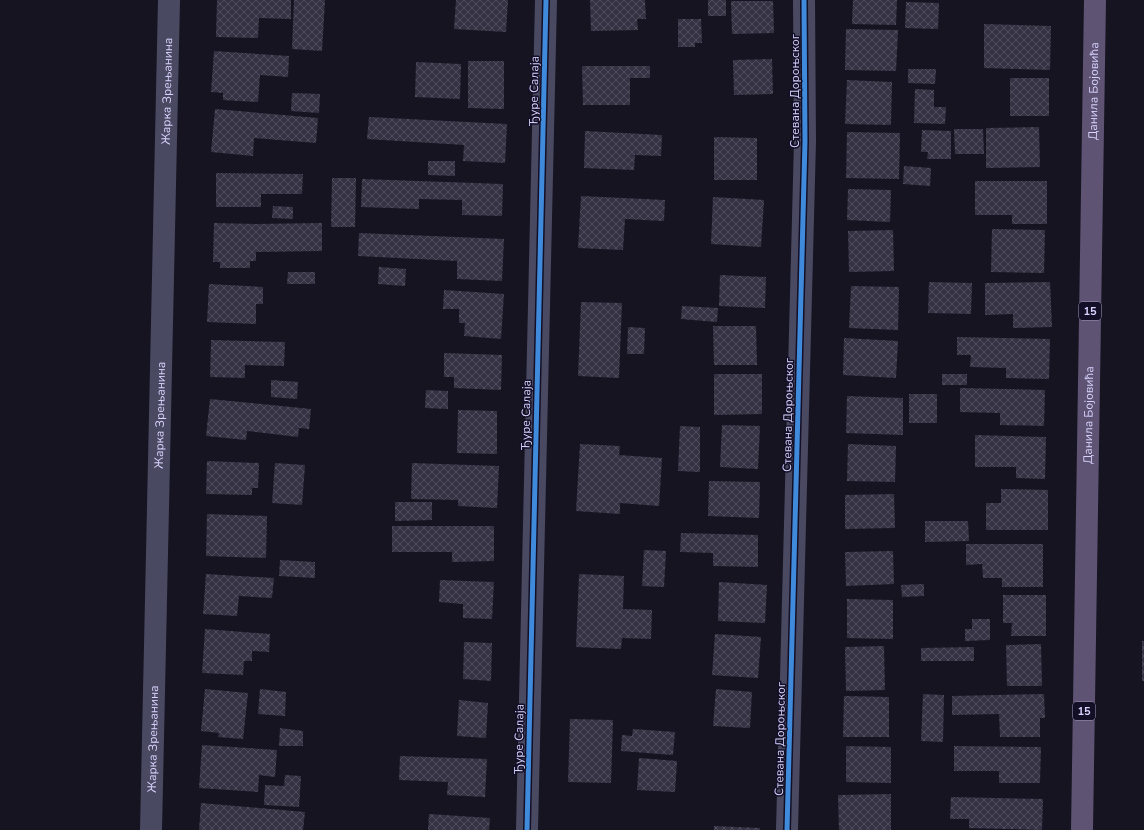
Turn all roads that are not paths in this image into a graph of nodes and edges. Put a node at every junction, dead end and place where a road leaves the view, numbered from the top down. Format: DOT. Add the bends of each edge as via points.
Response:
graph roads {
  1 [pos="169,0"];
  2 [pos="546,0"];
  3 [pos="804,0"];
  4 [pos="1095,0"];
  5 [pos="151,830"];
  6 [pos="527,830"];
  7 [pos="787,830"];
  8 [pos="1082,830"];
  1 -- 5 [label="street, Жарка Зрењанина"];
  2 -- 6 [label="street, Ђуре Салаја"];
  3 -- 7 [label="street, Стевана Дороњског" via="805,141"];
  4 -- 8 [label="main road, Данила Бојовића / 15"];
}
